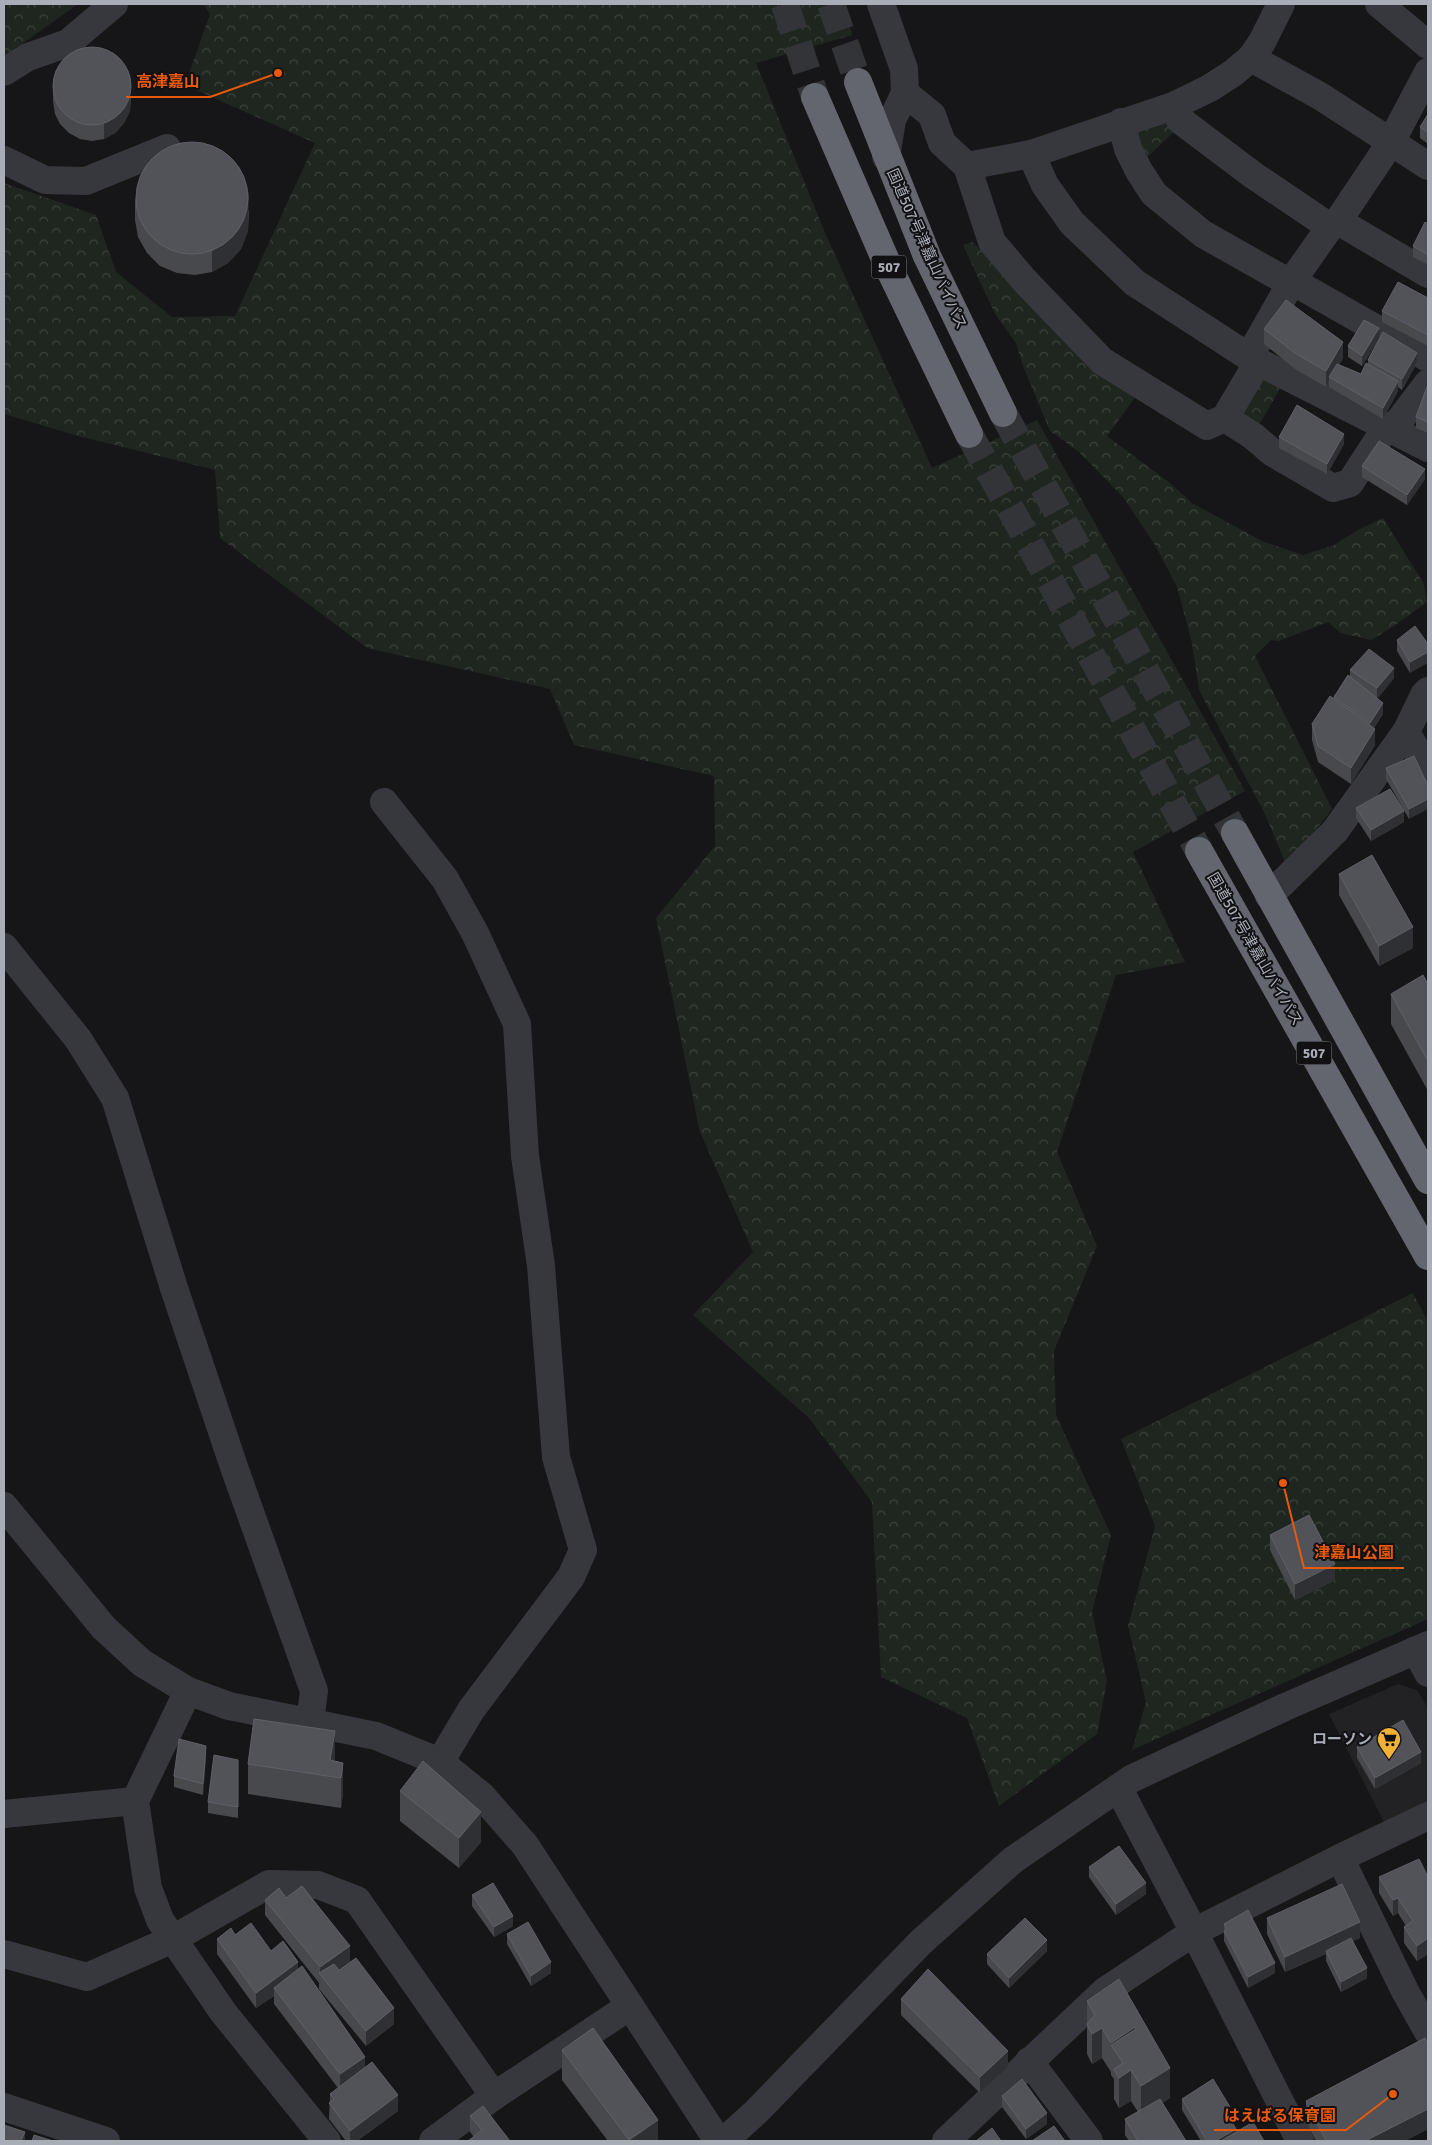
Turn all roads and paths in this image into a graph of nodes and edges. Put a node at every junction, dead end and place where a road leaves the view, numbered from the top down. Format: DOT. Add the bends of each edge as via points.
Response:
graph roads {
  1 [pos="114,4"];
  2 [pos="881,4"];
  3 [pos="1281,4"];
  4 [pos="1379,4"];
  5 [pos="1428,45"];
  6 [pos="1251,58"];
  7 [pos="4,72"];
  8 [pos="1428,72"];
  9 [pos="858,82"];
  10 [pos="905,93"];
  11 [pos="815,97"];
  12 [pos="1173,106"];
  13 [pos="1121,122"];
  14 [pos="1391,142"];
  15 [pos="167,148"];
  16 [pos="1031,154"];
  17 [pos="886,157"];
  18 [pos="4,160"];
  19 [pos="967,166"];
  20 [pos="1428,166"];
  21 [pos="1334,224"];
  22 [pos="1428,274"];
  23 [pos="1292,281"];
  24 [pos="1428,358"];
  25 [pos="1254,360"];
  26 [pos="1428,382"];
  27 [pos="1003,413"];
  28 [pos="1225,418"];
  29 [pos="1390,427"];
  30 [pos="969,434"];
  31 [pos="1428,448"];
  32 [pos="1428,691"];
  33 [pos="1406,732"];
  34 [pos="1428,770"];
  35 [pos="384,802"];
  36 [pos="1235,833"];
  37 [pos="1199,851"];
  38 [pos="1269,896"];
  39 [pos="4,947"];
  40 [pos="1428,1180"];
  41 [pos="1428,1256"];
  42 [pos="4,1506"];
  43 [pos="1424,1656"];
  44 [pos="188,1691"];
  45 [pos="310,1722"];
  46 [pos="440,1762"];
  47 [pos="1119,1789"];
  48 [pos="135,1801"];
  49 [pos="4,1814"];
  50 [pos="1428,1816"];
  51 [pos="1340,1858"];
  52 [pos="1194,1932"];
  53 [pos="173,1939"];
  54 [pos="4,1954"];
  55 [pos="630,2006"];
  56 [pos="1428,2032"];
  57 [pos="1030,2061"];
  58 [pos="494,2096"];
  59 [pos="4,2107"];
  60 [pos="106,2141"];
  61 [pos="327,2141"];
  62 [pos="433,2141"];
  63 [pos="718,2141"];
  64 [pos="724,2141"];
  65 [pos="946,2141"];
  66 [pos="1089,2141"];
  67 [pos="1300,2141"];
  1 -- 7 [label="street" via="68,43 28,58"];
  2 -- 10 [label="street" via="904,69"];
  3 -- 6 [label="street"];
  4 -- 5 [label="street"];
  6 -- 12 [label="street" via="1210,88"];
  6 -- 14 [label="street" via="1320,96"];
  8 -- 14 [label="street"];
  9 -- 17 [label="highway, 国道507号津嘉山バイパス / 507"];
  10 -- 17 [label="street" via="892,120"];
  10 -- 19 [label="street" via="932,115 942,143"];
  11 -- 30 [label="highway, 507" via="889,268"];
  12 -- 13 [label="street"];
  12 -- 21 [label="street" via="1180,120 1253,175"];
  13 -- 16 [label="street"];
  13 -- 23 [label="street" via="1128,149 1154,194 1203,234 1279,277"];
  14 -- 20 [label="street"];
  14 -- 21 [label="street"];
  15 -- 18 [label="street" via="86,181 45,180"];
  16 -- 19 [label="street"];
  16 -- 25 [label="street" via="1045,184 1072,223 1135,283"];
  17 -- 27 [label="highway, 国道507号津嘉山バイパス / 507" via="927,256"];
  19 -- 28 [label="street" via="992,242 1024,280 1102,360 1207,426"];
  21 -- 22 [label="street"];
  21 -- 23 [label="street"];
  23 -- 24 [label="street"];
  23 -- 25 [label="street"];
  25 -- 28 [label="street"];
  25 -- 29 [label="street"];
  26 -- 29 [label="street"];
  28 -- 29 [label="street" via="1272,453 1333,488 1350,483"];
  29 -- 31 [label="street"];
  32 -- 33 [label="street"];
  33 -- 34 [label="street"];
  33 -- 38 [label="street" via="1335,831"];
  35 -- 46 [label="street" via="445,879 475,933 517,1024 525,1156 541,1266 556,1457 583,1550 571,1577 471,1710"];
  36 -- 38 [label="highway, 507"];
  37 -- 41 [label="highway, 国道507号津嘉山バイパス / 507"];
  38 -- 40 [label="highway, 507"];
  39 -- 45 [label="street" via="78,1039 115,1098 174,1288 314,1691"];
  42 -- 44 [label="street" via="104,1628 142,1662"];
  43 -- 47 [label="street" via="1285,1707 1131,1779"];
  44 -- 45 [label="street" via="229,1706"];
  44 -- 48 [label="street"];
  45 -- 46 [label="street" via="376,1736"];
  46 -- 55 [label="street" via="482,1796 525,1845"];
  47 -- 52 [label="street"];
  47 -- 64 [label="street" via="1013,1860 928,1936"];
  48 -- 49 [label="street"];
  48 -- 53 [label="street" via="148,1888 160,1920"];
  50 -- 51 [label="street"];
  51 -- 52 [label="street"];
  51 -- 56 [label="street"];
  52 -- 57 [label="street" via="1105,1990"];
  52 -- 67 [label="street"];
  53 -- 54 [label="street" via="87,1977"];
  53 -- 58 [label="street" via="269,1884 318,1885 356,1900"];
  53 -- 61 [label="street" via="223,2012"];
  55 -- 58 [label="street"];
  55 -- 63 [label="street"];
  57 -- 65 [label="street"];
  57 -- 66 [label="street"];
  58 -- 62 [label="street"];
  59 -- 60 [label="street"];
}
